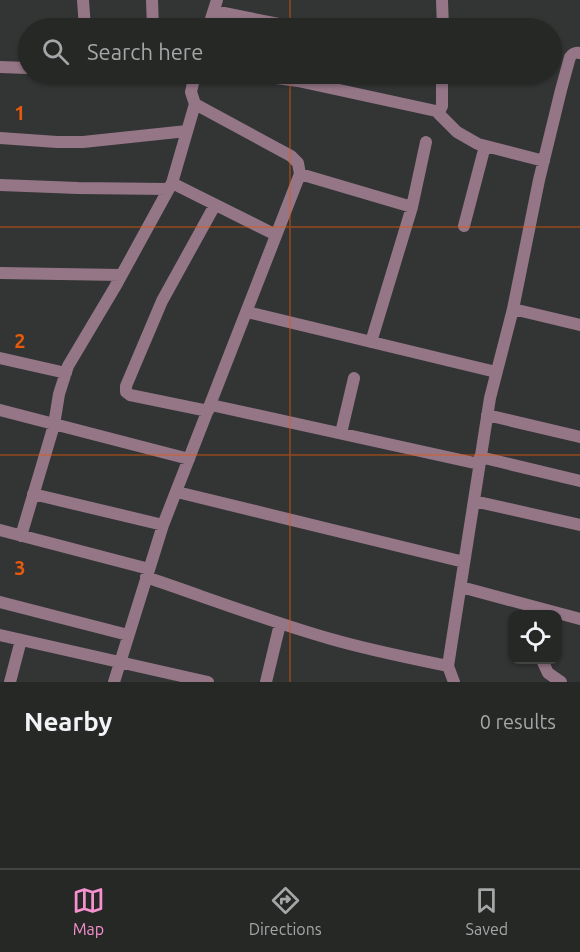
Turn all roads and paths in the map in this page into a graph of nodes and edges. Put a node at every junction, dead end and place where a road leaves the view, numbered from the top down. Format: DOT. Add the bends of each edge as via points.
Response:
graph roads {
  1 [pos="83,0"];
  2 [pos="152,0"];
  3 [pos="442,0"];
  4 [pos="215,5"];
  5 [pos="84,18"];
  6 [pos="153,18"];
  7 [pos="262,18"];
  8 [pos="442,18"];
  9 [pos="580,54"];
  10 [pos="0,68"];
  11 [pos="18,68"];
  12 [pos="192,84"];
  13 [pos="312,84"];
  14 [pos="442,84"];
  15 [pos="195,104"];
  16 [pos="436,111"];
  17 [pos="187,131"];
  18 [pos="0,138"];
  19 [pos="426,142"];
  20 [pos="485,146"];
  21 [pos="544,160"];
  22 [pos="300,174"];
  23 [pos="0,185"];
  24 [pos="171,186"];
  25 [pos="215,205"];
  26 [pos="412,207"];
  27 [pos="464,226"];
  28 [pos="276,235"];
  29 [pos="0,273"];
  30 [pos="121,275"];
  31 [pos="513,309"];
  32 [pos="246,312"];
  33 [pos="580,325"];
  34 [pos="371,342"];
  35 [pos="0,358"];
  36 [pos="496,372"];
  37 [pos="66,373"];
  38 [pos="354,378"];
  39 [pos="209,408"];
  40 [pos="0,410"];
  41 [pos="487,415"];
  42 [pos="54,424"];
  43 [pos="341,433"];
  44 [pos="580,437"];
  45 [pos="189,459"];
  46 [pos="480,460"];
  47 [pos="580,481"];
  48 [pos="177,492"];
  49 [pos="33,494"];
  50 [pos="474,501"];
  51 [pos="163,525"];
  52 [pos="580,525"];
  53 [pos="0,530"];
  54 [pos="21,536"];
  55 [pos="464,562"];
  56 [pos="148,573"];
  57 [pos="460,587"];
  58 [pos="0,602"];
  59 [pos="536,610"];
  60 [pos="562,615"];
  61 [pos="580,619"];
  62 [pos="280,624"];
  63 [pos="0,635"];
  64 [pos="128,635"];
  65 [pos="21,640"];
  66 [pos="120,663"];
  67 [pos="544,664"];
  68 [pos="448,666"];
  69 [pos="10,682"];
  70 [pos="114,682"];
  71 [pos="208,682"];
  72 [pos="266,682"];
  73 [pos="454,682"];
  74 [pos="561,682"];
  1 -- 5 [label="street"];
  2 -- 6 [label="street"];
  3 -- 8 [label="street"];
  4 -- 7 [label="street"];
  9 -- 21 [label="street" via="570,57"];
  10 -- 11 [label="street"];
  12 -- 15 [label="street" via="190,92"];
  13 -- 16 [label="street"];
  14 -- 16 [label="street" via="442,106"];
  15 -- 17 [label="street"];
  15 -- 22 [label="street" via="291,156 298,163"];
  16 -- 20 [label="street" via="457,132"];
  17 -- 18 [label="street" via="83,142"];
  17 -- 24 [label="street"];
  19 -- 26 [label="street"];
  20 -- 21 [label="street"];
  20 -- 27 [label="street"];
  21 -- 31 [label="street"];
  22 -- 26 [label="street"];
  22 -- 28 [label="street"];
  23 -- 24 [label="street"];
  24 -- 25 [label="street"];
  24 -- 30 [label="street"];
  25 -- 28 [label="street"];
  25 -- 39 [label="street" via="162,301 126,386 130,395"];
  26 -- 34 [label="street"];
  28 -- 32 [label="street"];
  29 -- 30 [label="street"];
  30 -- 37 [label="street"];
  31 -- 33 [label="street"];
  31 -- 36 [label="street"];
  32 -- 34 [label="street"];
  32 -- 39 [label="street"];
  34 -- 36 [label="street"];
  35 -- 37 [label="street"];
  36 -- 41 [label="street"];
  37 -- 42 [label="street"];
  38 -- 43 [label="street"];
  39 -- 43 [label="street"];
  39 -- 45 [label="street"];
  40 -- 42 [label="street"];
  41 -- 44 [label="street"];
  41 -- 46 [label="street"];
  42 -- 45 [label="street"];
  42 -- 49 [label="street"];
  43 -- 46 [label="street"];
  45 -- 48 [label="street"];
  46 -- 47 [label="street"];
  46 -- 50 [label="street"];
  48 -- 51 [label="street"];
  48 -- 55 [label="street"];
  49 -- 51 [label="street"];
  49 -- 54 [label="street"];
  50 -- 52 [label="street"];
  50 -- 55 [label="street"];
  51 -- 56 [label="street"];
  53 -- 54 [label="street"];
  54 -- 56 [label="street"];
  55 -- 57 [label="street"];
  56 -- 62 [label="street"];
  56 -- 64 [label="street"];
  57 -- 59 [label="street"];
  57 -- 68 [label="street"];
  58 -- 64 [label="street"];
  60 -- 61 [label="street"];
  62 -- 68 [label="street"];
  62 -- 72 [label="street"];
  63 -- 65 [label="street"];
  64 -- 66 [label="street"];
  65 -- 66 [label="street"];
  65 -- 69 [label="street"];
  66 -- 70 [label="street"];
  66 -- 71 [label="street"];
  67 -- 74 [label="street" via="548,673"];
  68 -- 73 [label="street"];
}
